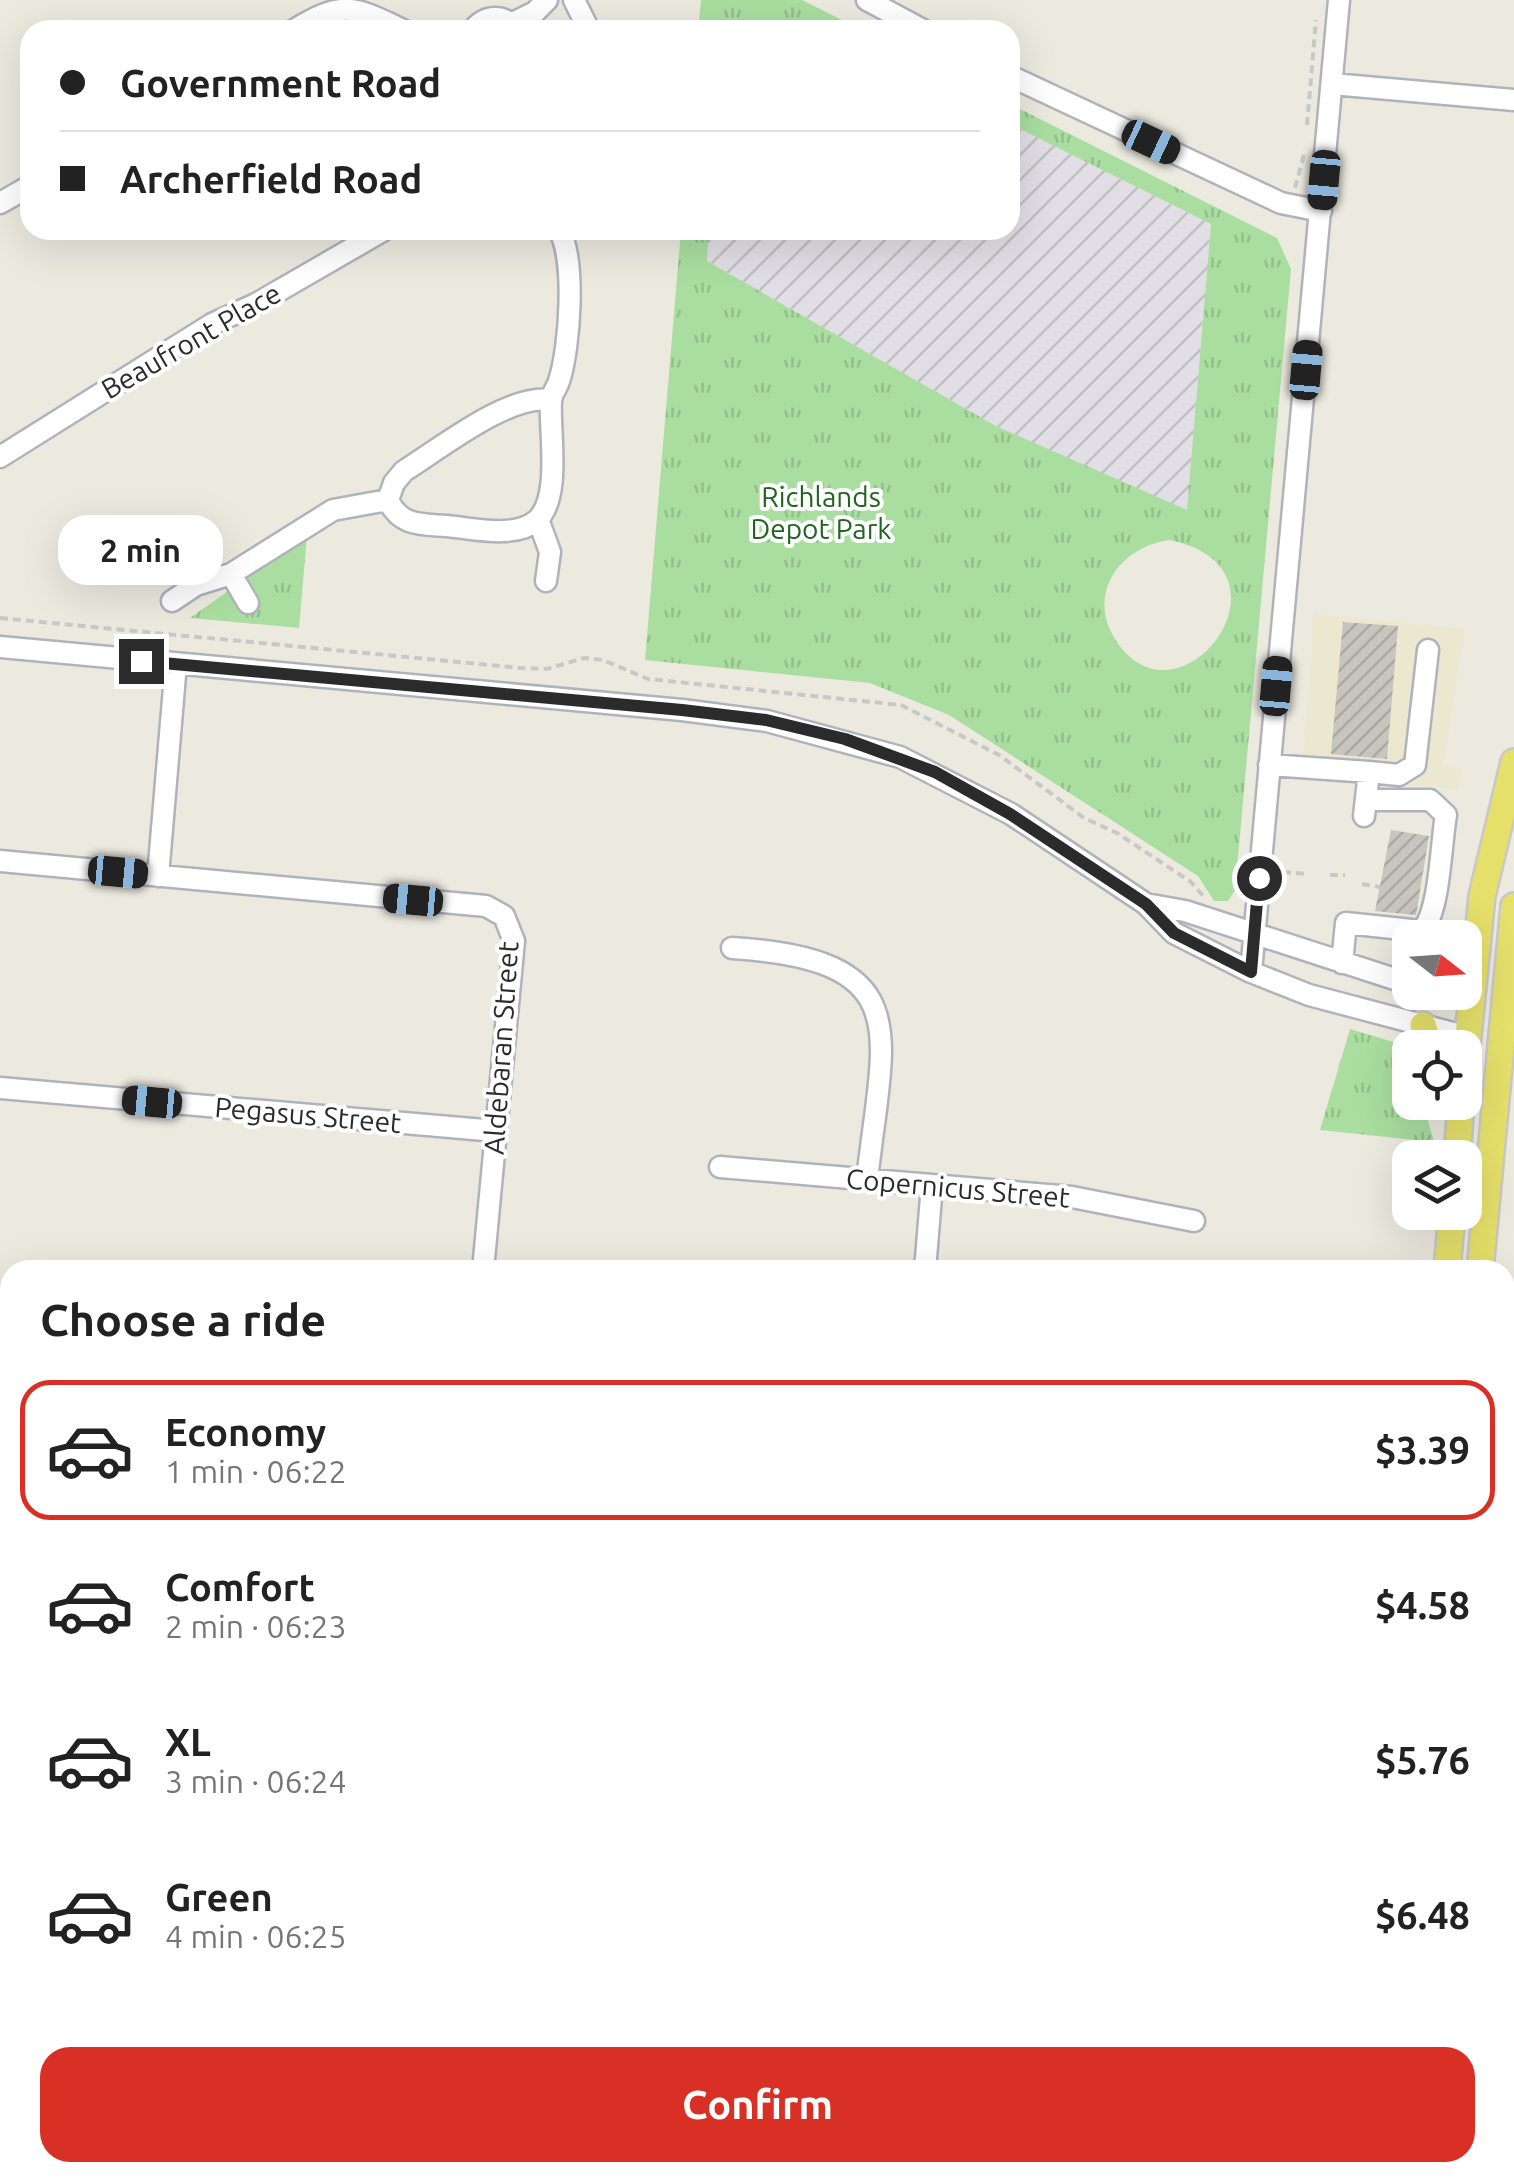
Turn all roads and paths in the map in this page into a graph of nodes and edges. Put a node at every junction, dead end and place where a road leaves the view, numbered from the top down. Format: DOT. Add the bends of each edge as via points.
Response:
graph roads {
  1 [pos="547,0"];
  2 [pos="867,0"];
  3 [pos="1339,0"];
  4 [pos="336,3"];
  5 [pos="1316,18"];
  6 [pos="310,20"];
  7 [pos="382,20"];
  8 [pos="524,20"];
  9 [pos="905,20"];
  10 [pos="1020,81"];
  11 [pos="1332,84"];
  12 [pos="1514,100"];
  13 [pos="1306,138"];
  14 [pos="1305,148"];
  15 [pos="1294,207"];
  16 [pos="1321,211"];
  17 [pos="367,240"];
  18 [pos="563,240"];
  19 [pos="550,400"];
  20 [pos="0,457"];
  21 [pos="388,500"];
  22 [pos="538,520"];
  23 [pos="231,574"];
  24 [pos="546,581"];
  25 [pos="172,600"];
  26 [pos="248,603"];
  27 [pos="0,647"];
  28 [pos="1428,650"];
  29 [pos="176,664"];
  30 [pos="1514,762"];
  31 [pos="1269,765"];
  32 [pos="1368,772"];
  33 [pos="0,861"];
  34 [pos="1282,872"];
  35 [pos="1308,874"];
  36 [pos="1330,875"];
  37 [pos="1344,875"];
  38 [pos="158,876"];
  39 [pos="1362,884"];
  40 [pos="1380,887"];
  41 [pos="1146,904"];
  42 [pos="1514,906"];
  43 [pos="1477,920"];
  44 [pos="1254,934"];
  45 [pos="1512,941"];
  46 [pos="732,948"];
  47 [pos="1342,963"];
  48 [pos="1251,972"];
  49 [pos="1392,978"];
  50 [pos="1482,1005"];
  51 [pos="1508,1012"];
  52 [pos="1410,1030"];
  53 [pos="1482,1039"];
  54 [pos="1507,1045"];
  55 [pos="0,1088"];
  56 [pos="1504,1090"];
  57 [pos="496,1131"];
  58 [pos="720,1167"];
  59 [pos="867,1180"];
  60 [pos="932,1185"];
  61 [pos="1194,1221"];
  62 [pos="1450,1230"];
  63 [pos="484,1260"];
  64 [pos="926,1260"];
  65 [pos="1448,1260"];
  66 [pos="1481,1260"];
  1 -- 8 [label="street"];
  2 -- 9 [label="street"];
  3 -- 11 [label="street"];
  4 -- 6 [label="street"];
  4 -- 7 [label="street"];
  5 -- 13 [label="path"];
  10 -- 15 [label="street"];
  11 -- 12 [label="street"];
  11 -- 16 [label="street"];
  14 -- 15 [label="path"];
  15 -- 16 [label="street"];
  16 -- 31 [label="street"];
  17 -- 20 [label="street, Beaufront Place" via="212,324"];
  18 -- 19 [label="street" via="572,266 560,380"];
  19 -- 21 [label="street" via="514,404 404,471"];
  19 -- 22 [label="street" via="554,446 548,500"];
  21 -- 22 [label="street" via="396,516 412,524 519,531"];
  21 -- 23 [label="street" via="333,510"];
  22 -- 24 [label="street" via="550,552"];
  23 -- 25 [label="street"];
  23 -- 26 [label="street"];
  27 -- 29 [label="street"];
  28 -- 32 [label="street" via="1415,765 1399,775"];
  29 -- 38 [label="street"];
  29 -- 41 [label="street" via="682,710 845,739 974,792"];
  30 -- 43 [label="main road"];
  31 -- 32 [label="street"];
  31 -- 44 [label="street"];
  32 -- 47 [label="street" via="1365,808 1430,800 1446,814 1434,904 1421,931 1346,923"];
  33 -- 38 [label="street, Aldebaran Street"];
  34 -- 35 [label="path"];
  36 -- 37 [label="path"];
  38 -- 57 [label="street, Aldebaran Street" via="486,906 504,916 514,941"];
  39 -- 40 [label="path"];
  41 -- 44 [label="street"];
  41 -- 48 [label="street" via="1174,933"];
  42 -- 45 [label="main road"];
  44 -- 47 [label="street"];
  44 -- 48 [label="street"];
  45 -- 51 [label="main road"];
  46 -- 59 [label="street" via="812,956 837,969 876,1006 883,1031"];
  47 -- 49 [label="street"];
  48 -- 52 [label="street"];
  50 -- 51 [label="main road"];
  51 -- 54 [label="main road"];
  53 -- 54 [label="main road"];
  54 -- 56 [label="main road"];
  55 -- 57 [label="street, Pegasus Street"];
  56 -- 66 [label="main road"];
  57 -- 63 [label="street, Aldebaran Street"];
  58 -- 59 [label="street, Copernicus Street"];
  59 -- 60 [label="street, Copernicus Street"];
  60 -- 61 [label="street, Copernicus Street" via="1072,1197"];
  60 -- 64 [label="street"];
  62 -- 65 [label="main road"];
}
